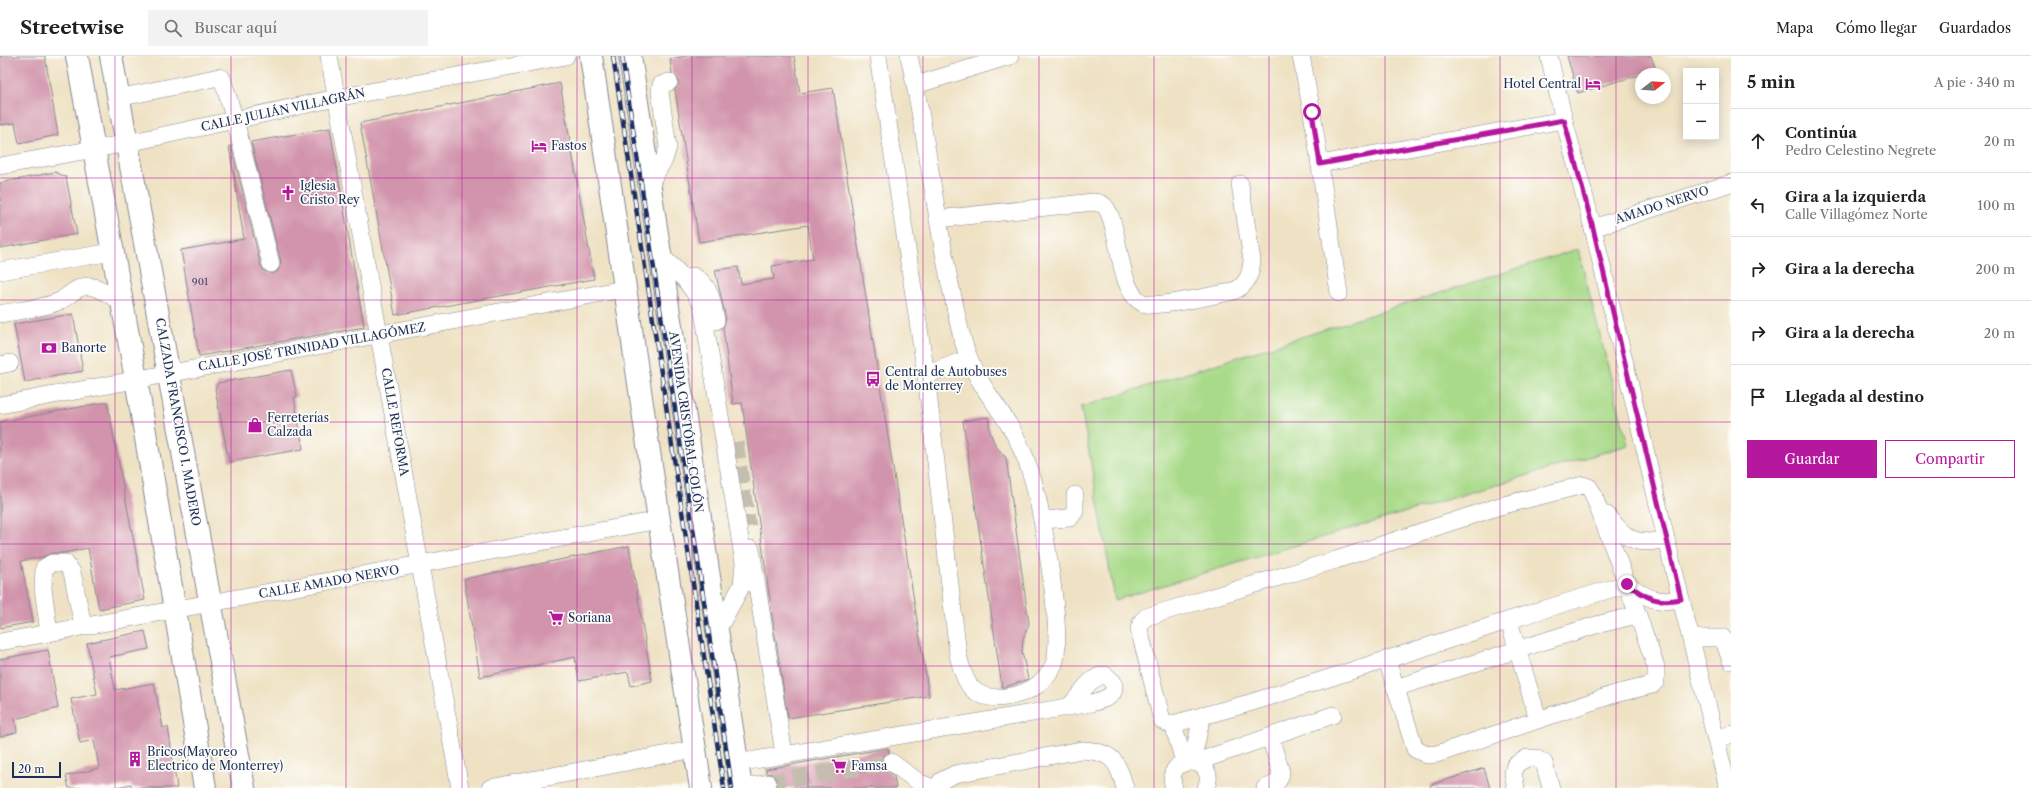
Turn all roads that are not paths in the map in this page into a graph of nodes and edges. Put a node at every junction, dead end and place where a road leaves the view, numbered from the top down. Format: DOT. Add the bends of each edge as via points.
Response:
graph roads {
  1 [pos="77,56"];
  2 [pos="111,56"];
  3 [pos="329,56"];
  4 [pos="566,56"];
  5 [pos="591,56"];
  6 [pos="630,56"];
  7 [pos="878,56"];
  8 [pos="909,56"];
  9 [pos="1010,56"];
  10 [pos="1301,56"];
  11 [pos="1549,56"];
  12 [pos="669,82"];
  13 [pos="916,85"];
  14 [pos="118,98"];
  15 [pos="336,98"];
  16 [pos="234,120"];
  17 [pos="1564,120"];
  18 [pos="128,143"];
  19 [pos="94,149"];
  20 [pos="1320,164"];
  21 [pos="0,166"];
  22 [pos="650,181"];
  23 [pos="1731,183"];
  24 [pos="1240,184"];
  25 [pos="938,219"];
  26 [pos="1593,228"];
  27 [pos="112,252"];
  28 [pos="668,263"];
  29 [pos="271,264"];
  30 [pos="0,271"];
  31 [pos="624,289"];
  32 [pos="1339,293"];
  33 [pos="120,300"];
  34 [pos="0,314"];
  35 [pos="380,335"];
  36 [pos="968,358"];
  37 [pos="169,374"];
  38 [pos="926,375"];
  39 [pos="136,379"];
  40 [pos="0,404"];
  41 [pos="735,442"];
  42 [pos="1075,495"];
  43 [pos="1597,503"];
  44 [pos="658,520"];
  45 [pos="1042,520"];
  46 [pos="748,527"];
  47 [pos="1666,539"];
  48 [pos="420,565"];
  49 [pos="1627,584"];
  50 [pos="1681,599"];
  51 [pos="211,603"];
  52 [pos="175,610"];
  53 [pos="1637,615"];
  54 [pos="1509,621"];
  55 [pos="83,626"];
  56 [pos="718,631"];
  57 [pos="49,633"];
  58 [pos="1691,638"];
  59 [pos="0,642"];
  60 [pos="1518,651"];
  61 [pos="1387,660"];
  62 [pos="1731,661"];
  63 [pos="1394,688"];
  64 [pos="1068,707"];
  65 [pos="1333,714"];
  66 [pos="1202,716"];
  67 [pos="1538,719"];
  68 [pos="1173,724"];
  69 [pos="1270,737"];
  70 [pos="1724,737"];
  71 [pos="695,749"];
  72 [pos="784,754"];
  73 [pos="891,762"];
  74 [pos="1191,762"];
  75 [pos="737,764"];
  76 [pos="768,783"];
  77 [pos="535,784"];
  78 [pos="205,788"];
  79 [pos="244,788"];
  80 [pos="460,788"];
  81 [pos="490,788"];
  82 [pos="701,788"];
  83 [pos="741,788"];
  84 [pos="933,788"];
  85 [pos="938,788"];
  86 [pos="1125,788"];
  87 [pos="1174,788"];
  88 [pos="1206,788"];
  89 [pos="1265,788"];
  90 [pos="1516,788"];
  91 [pos="1551,788"];
  92 [pos="1728,788"];
  1 -- 19 [label="main road"];
  2 -- 14 [label="main road, CALZADA FRANCISCO I. MADERO"];
  3 -- 15 [label="street, CALLE REFORMA"];
  4 -- 15 [label="street, CALLE JULIÁN VILLAGRÁN"];
  5 -- 31 [label="main road"];
  6 -- 22 [label="main road, AVENIDA CRISTÓBAL COLÓN"];
  7 -- 38 [label="street"];
  8 -- 13 [label="street"];
  9 -- 13 [label="street"];
  10 -- 20 [label="street"];
  11 -- 17 [label="street"];
  12 -- 22 [label="street" via="661,85 660,92 668,147 664,160"];
  13 -- 25 [label="street"];
  14 -- 16 [label="street" via="219,78 223,80"];
  14 -- 18 [label="main road, CALZADA FRANCISCO I. MADERO"];
  15 -- 16 [label="street, CALLE JULIÁN VILLAGRÁN"];
  15 -- 35 [label="street, CALLE REFORMA"];
  16 -- 18 [label="street, CALLE JULIÁN VILLAGRÁN"];
  16 -- 29 [label="street"];
  17 -- 20 [label="street"];
  17 -- 26 [label="street"];
  18 -- 19 [label="street, CALLE JULIÁN VILLAGRÁN"];
  18 -- 37 [label="main road, CALZADA FRANCISCO I. MADERO"];
  19 -- 21 [label="street, CALLE JULIÁN VILLAGRÁN"];
  19 -- 27 [label="main road"];
  20 -- 32 [label="street"];
  22 -- 28 [label="main road, AVENIDA CRISTÓBAL COLÓN"];
  23 -- 26 [label="street, AMADO NERVO"];
  24 -- 25 [label="street" via="1252,260 1252,269 1246,282 1232,291 1158,304 1144,303 1134,297 1103,204 1093,202"];
  25 -- 36 [label="street"];
  26 -- 47 [label="street"];
  27 -- 30 [label="street"];
  27 -- 33 [label="main road"];
  28 -- 41 [label="street" via="698,278 712,296"];
  28 -- 56 [label="main road, AVENIDA CRISTÓBAL COLÓN"];
  28 -- 56 [label="street" via="693,287 702,304 744,563 742,585"];
  31 -- 35 [label="street, CALLE JOSÉ TRINIDAD VILLAGÓMEZ"];
  31 -- 44 [label="main road"];
  33 -- 34 [label="street" via="99,289 85,286 46,306"];
  33 -- 39 [label="main road"];
  35 -- 37 [label="street, CALLE JOSÉ TRINIDAD VILLAGÓMEZ"];
  35 -- 48 [label="street, CALLE REFORMA"];
  36 -- 38 [label="street"];
  36 -- 45 [label="street" via="1018,440 1030,469"];
  37 -- 39 [label="street, CALLE JOSÉ TRINIDAD VILLAGÓMEZ"];
  37 -- 51 [label="main road, CALZADA FRANCISCO I. MADERO"];
  38 -- 45 [label="street" via="958,655 963,678 972,690 986,697 1017,695 1032,688 1046,678 1054,662 1054,603"];
  39 -- 40 [label="street, CALLE JOSÉ TRINIDAD VILLAGÓMEZ"];
  39 -- 52 [label="main road"];
  42 -- 45 [label="street" via="1075,511 1070,518"];
  43 -- 47 [label="street" via="1620,532 1634,540 1643,543"];
  43 -- 49 [label="street"];
  43 -- 68 [label="street" via="1588,487 1583,485 1540,494 1336,560 1146,617 1139,629 1162,720"];
  44 -- 48 [label="street, CALLE AMADO NERVO"];
  44 -- 71 [label="main road"];
  46 -- 72 [label="street"];
  47 -- 50 [label="street"];
  48 -- 51 [label="street, CALLE AMADO NERVO"];
  48 -- 80 [label="street, CALLE REFORMA"];
  49 -- 50 [label="street" via="1644,596 1659,601"];
  49 -- 53 [label="street"];
  49 -- 54 [label="street"];
  50 -- 58 [label="street"];
  51 -- 52 [label="street, CALLE AMADO NERVO"];
  51 -- 79 [label="main road, CALZADA FRANCISCO I. MADERO"];
  52 -- 55 [label="street, CALLE AMADO NERVO"];
  52 -- 78 [label="main road"];
  53 -- 60 [label="street" via="1596,625"];
  53 -- 67 [label="street" via="1656,667 1656,680 1652,685"];
  54 -- 60 [label="street"];
  54 -- 61 [label="street"];
  55 -- 57 [label="street, CALLE AMADO NERVO"];
  55 -- 57 [label="street" via="72,572 65,563 52,563 44,568 43,580"];
  56 -- 75 [label="main road, AVENIDA CRISTÓBAL COLÓN"];
  57 -- 59 [label="street, CALLE AMADO NERVO"];
  58 -- 62 [label="street" via="1723,638"];
  58 -- 70 [label="street"];
  60 -- 63 [label="street"];
  60 -- 67 [label="street"];
  61 -- 63 [label="street"];
  61 -- 66 [label="street"];
  63 -- 67 [label="street" via="1414,749 1427,755 1437,754"];
  64 -- 72 [label="street"];
  65 -- 69 [label="street"];
  66 -- 68 [label="street"];
  66 -- 74 [label="street"];
  68 -- 74 [label="street"];
  69 -- 74 [label="street"];
  69 -- 89 [label="street" via="1281,778 1275,785"];
  70 -- 92 [label="street"];
  71 -- 77 [label="street"];
  71 -- 82 [label="main road"];
  72 -- 75 [label="street"];
  73 -- 84 [label="street" via="920,783"];
  74 -- 87 [label="street" via="1175,770 1172,776"];
  74 -- 88 [label="street" via="1205,769 1208,774"];
  75 -- 83 [label="main road, AVENIDA CRISTÓBAL COLÓN"];
  76 -- 83 [label="street"];
  77 -- 81 [label="street"];
  85 -- 86 [label="street" via="941,781 955,774 1081,750 1106,754 1114,760"];
  90 -- 91 [label="street" via="1513,773 1515,765 1527,758 1536,758 1544,763"];
}
